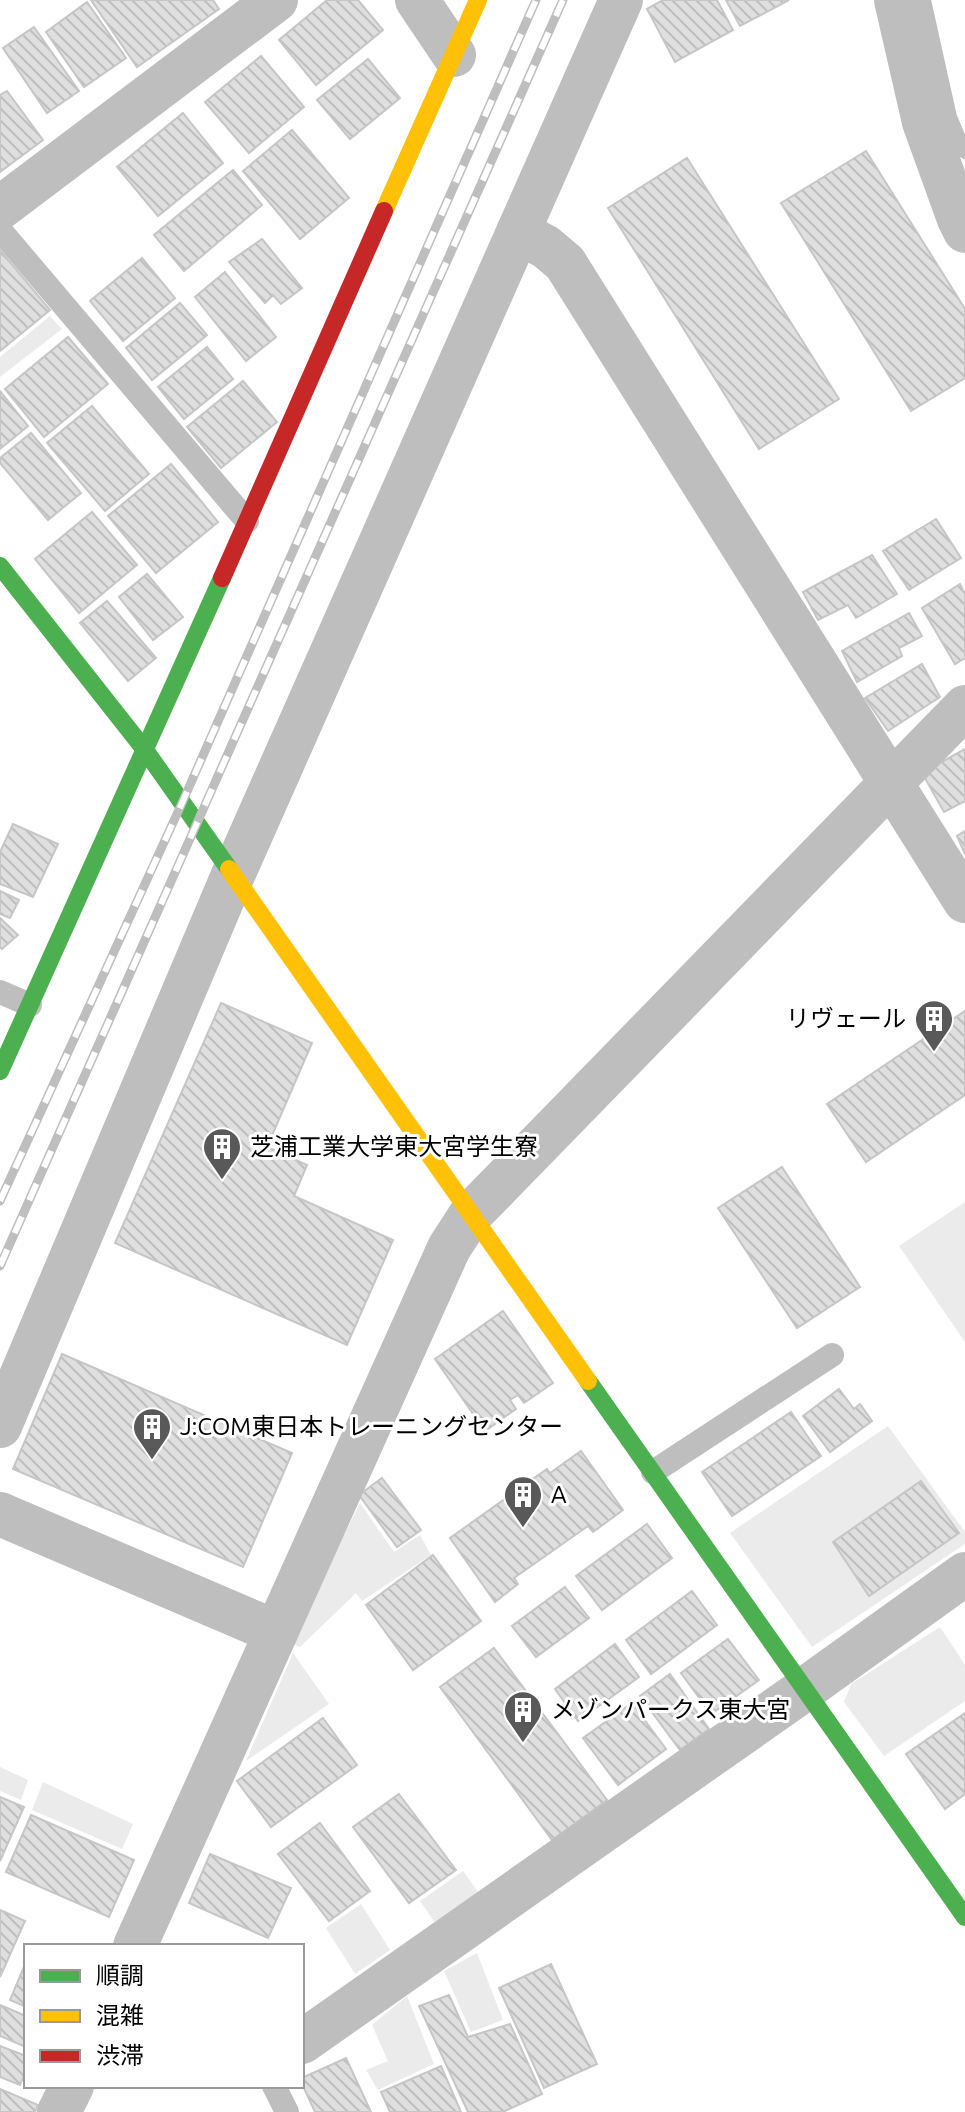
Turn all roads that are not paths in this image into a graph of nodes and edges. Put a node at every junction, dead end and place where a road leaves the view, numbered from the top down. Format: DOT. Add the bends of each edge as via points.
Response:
graph roads {
  1 [pos="276,0"];
  2 [pos="417,0"];
  3 [pos="478,0"];
  4 [pos="621,0"];
  5 [pos="896,0"];
  6 [pos="454,55"];
  7 [pos="0,208"];
  8 [pos="0,230"];
  9 [pos="965,231"];
  10 [pos="518,232"];
  11 [pos="247,521"];
  12 [pos="0,566"];
  13 [pos="965,707"];
  14 [pos="145,750"];
  15 [pos="891,783"];
  16 [pos="233,875"];
  17 [pos="965,901"];
  18 [pos="0,992"];
  19 [pos="30,1005"];
  20 [pos="0,1071"];
  21 [pos="471,1214"];
  22 [pos="832,1355"];
  23 [pos="0,1426"];
  24 [pos="653,1472"];
  25 [pos="0,1514"];
  26 [pos="965,1574"];
  27 [pos="276,1632"];
  28 [pos="805,1689"];
  29 [pos="965,1917"];
  30 [pos="136,1944"];
  31 [pos="304,2041"];
  32 [pos="71,2088"];
  33 [pos="275,2088"];
  34 [pos="59,2112"];
  35 [pos="287,2112"];
  1 -- 7 [label="street"];
  2 -- 6 [label="street"];
  3 -- 6 [label="street"];
  4 -- 10 [label="street"];
  5 -- 9 [label="street" via="924,122"];
  6 -- 11 [label="street"];
  8 -- 11 [label="lane"];
  10 -- 15 [label="street" via="565,263"];
  10 -- 16 [label="street"];
  11 -- 14 [label="street"];
  12 -- 14 [label="street"];
  13 -- 15 [label="street"];
  14 -- 16 [label="street"];
  14 -- 19 [label="street"];
  15 -- 17 [label="street"];
  15 -- 21 [label="street"];
  16 -- 21 [label="street"];
  16 -- 23 [label="street"];
  18 -- 19 [label="lane"];
  19 -- 20 [label="street"];
  21 -- 24 [label="street"];
  21 -- 27 [label="street" via="449,1248"];
  22 -- 24 [label="lane"];
  24 -- 28 [label="street"];
  25 -- 27 [label="street"];
  26 -- 28 [label="street"];
  27 -- 30 [label="street"];
  28 -- 29 [label="street"];
  28 -- 31 [label="street"];
  32 -- 34 [label="street"];
  33 -- 35 [label="lane"];
}
